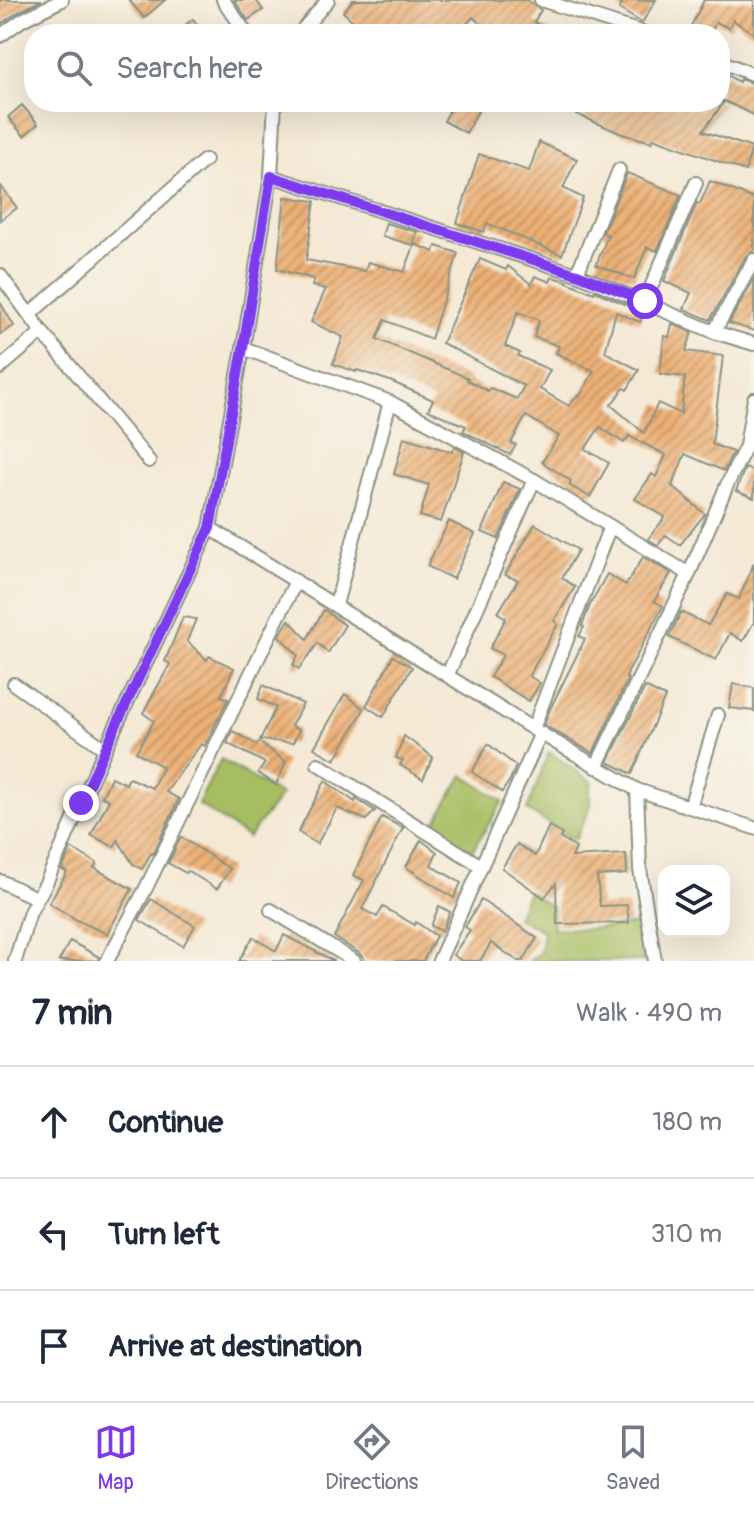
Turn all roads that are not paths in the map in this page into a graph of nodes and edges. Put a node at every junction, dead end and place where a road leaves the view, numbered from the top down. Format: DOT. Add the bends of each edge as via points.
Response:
graph roads {
  1 [pos="62,0"];
  2 [pos="223,0"];
  3 [pos="328,0"];
  4 [pos="541,0"];
  5 [pos="240,24"];
  6 [pos="308,24"];
  7 [pos="616,24"];
  8 [pos="0,36"];
  9 [pos="730,65"];
  10 [pos="754,75"];
  11 [pos="274,112"];
  12 [pos="205,160"];
  13 [pos="619,170"];
  14 [pos="271,176"];
  15 [pos="696,183"];
  16 [pos="754,260"];
  17 [pos="577,274"];
  18 [pos="0,275"];
  19 [pos="645,301"];
  20 [pos="29,315"];
  21 [pos="42,332"];
  22 [pos="714,332"];
  23 [pos="754,344"];
  24 [pos="243,348"];
  25 [pos="0,368"];
  26 [pos="754,399"];
  27 [pos="390,402"];
  28 [pos="149,461"];
  29 [pos="534,480"];
  30 [pos="610,526"];
  31 [pos="210,528"];
  32 [pos="689,574"];
  33 [pos="296,581"];
  34 [pos="336,605"];
  35 [pos="448,674"];
  36 [pos="14,684"];
  37 [pos="718,715"];
  38 [pos="537,731"];
  39 [pos="105,749"];
  40 [pos="318,764"];
  41 [pos="596,767"];
  42 [pos="637,790"];
  43 [pos="690,807"];
  44 [pos="754,828"];
  45 [pos="481,866"];
  46 [pos="0,881"];
  47 [pos="36,898"];
  48 [pos="271,910"];
  49 [pos="15,961"];
  50 [pos="107,961"];
  51 [pos="354,961"];
  52 [pos="439,961"];
  53 [pos="655,961"];
  1 -- 8 [label="street"];
  2 -- 5 [label="street"];
  3 -- 6 [label="street"];
  4 -- 7 [label="street"];
  9 -- 10 [label="street"];
  11 -- 14 [label="street"];
  12 -- 20 [label="street"];
  13 -- 17 [label="street"];
  14 -- 17 [label="street"];
  14 -- 24 [label="street"];
  15 -- 19 [label="street"];
  16 -- 22 [label="street"];
  17 -- 19 [label="street"];
  18 -- 20 [label="street"];
  19 -- 22 [label="street"];
  20 -- 21 [label="street"];
  21 -- 25 [label="street"];
  21 -- 28 [label="street"];
  22 -- 23 [label="street"];
  24 -- 27 [label="street"];
  24 -- 31 [label="street"];
  26 -- 32 [label="street" via="746,446"];
  27 -- 29 [label="street"];
  27 -- 34 [label="street"];
  29 -- 30 [label="street"];
  29 -- 35 [label="street"];
  30 -- 32 [label="street"];
  30 -- 38 [label="street"];
  31 -- 33 [label="street"];
  31 -- 39 [label="street"];
  32 -- 41 [label="street"];
  33 -- 34 [label="street"];
  33 -- 50 [label="street"];
  34 -- 35 [label="street"];
  35 -- 38 [label="street"];
  36 -- 39 [label="street"];
  37 -- 43 [label="street"];
  38 -- 41 [label="street"];
  38 -- 45 [label="street"];
  39 -- 47 [label="street"];
  40 -- 45 [label="street"];
  41 -- 42 [label="street"];
  42 -- 43 [label="street"];
  42 -- 53 [label="street" via="640,869"];
  43 -- 44 [label="street"];
  45 -- 52 [label="street"];
  46 -- 47 [label="street"];
  47 -- 49 [label="street"];
  48 -- 51 [label="street"];
}
